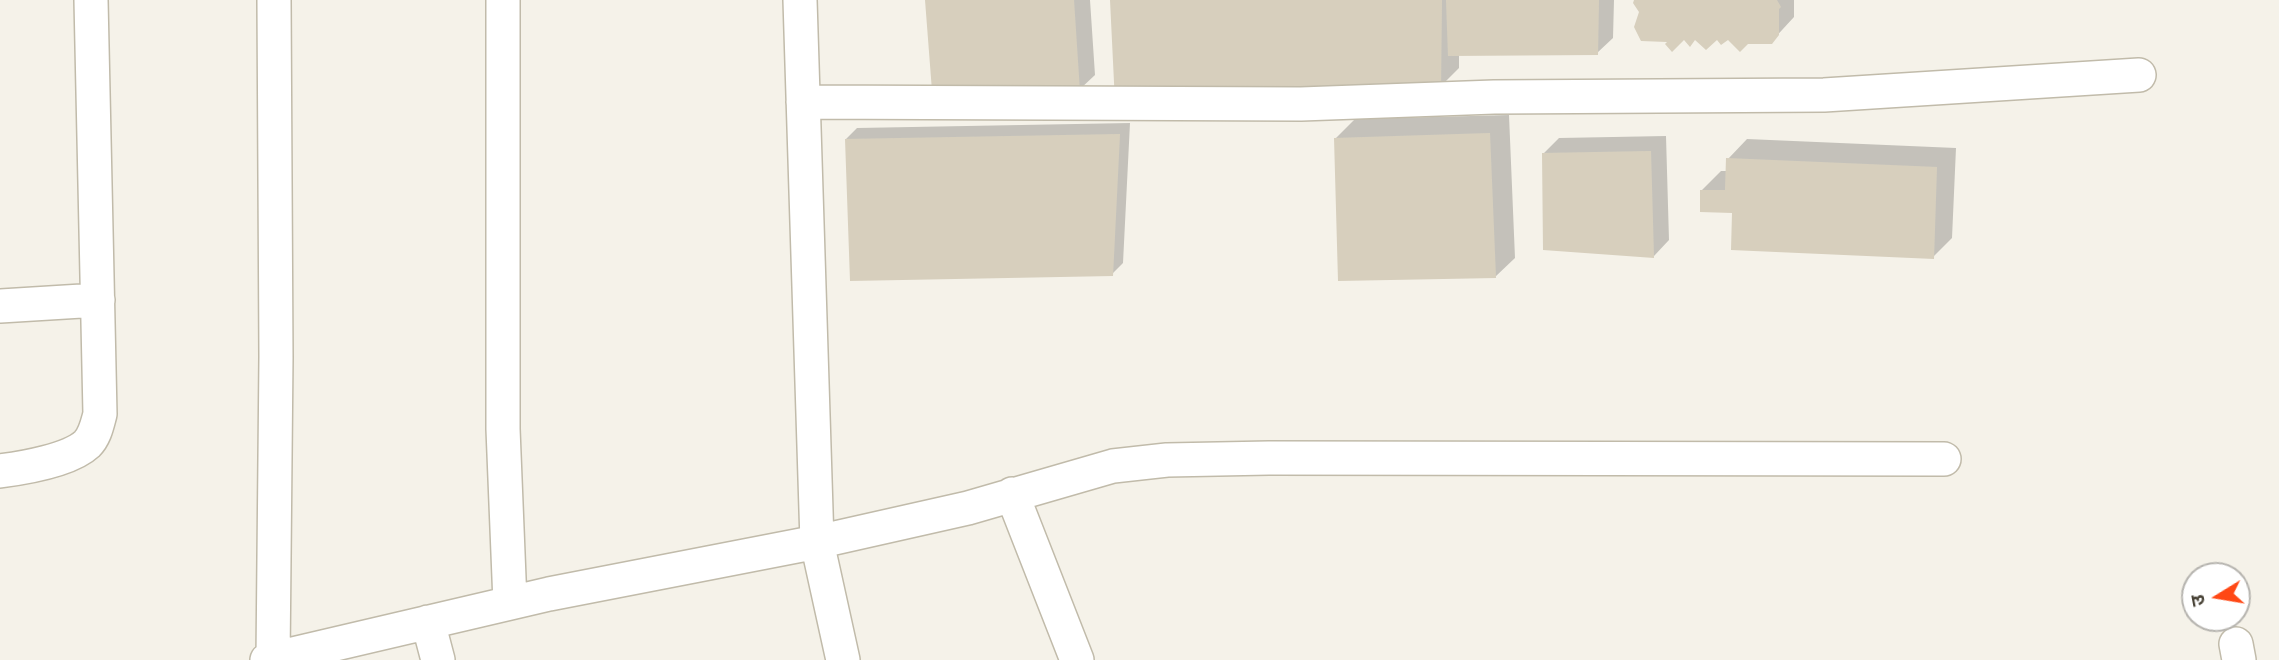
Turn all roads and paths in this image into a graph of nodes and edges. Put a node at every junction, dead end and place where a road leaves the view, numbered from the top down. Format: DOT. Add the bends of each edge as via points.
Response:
graph roads {
  1 [pos="91,0"];
  2 [pos="274,0"];
  3 [pos="503,0"];
  4 [pos="800,0"];
  5 [pos="2139,75"];
  6 [pos="803,102"];
  7 [pos="98,300"];
  8 [pos="0,306"];
  9 [pos="1944,459"];
  10 [pos="0,471"];
  11 [pos="1012,494"];
  12 [pos="817,542"];
  13 [pos="510,603"];
  14 [pos="428,622"];
  15 [pos="270,659"];
  16 [pos="438,660"];
  17 [pos="843,660"];
  18 [pos="1077,660"];
  1 -- 7 [label="street"];
  2 -- 15 [label="street" via="276,357"];
  3 -- 13 [label="street" via="503,429"];
  4 -- 6 [label="street"];
  5 -- 6 [label="street" via="1824,95 1494,97 1301,104"];
  6 -- 12 [label="street"];
  7 -- 8 [label="street"];
  7 -- 10 [label="street" via="100,414 95,433 85,446 65,455"];
  9 -- 11 [label="street" via="1167,460 1113,466"];
  11 -- 12 [label="street"];
  11 -- 18 [label="street"];
  12 -- 13 [label="street"];
  12 -- 17 [label="street"];
  13 -- 14 [label="street"];
  14 -- 15 [label="street"];
  14 -- 16 [label="street"];
}
